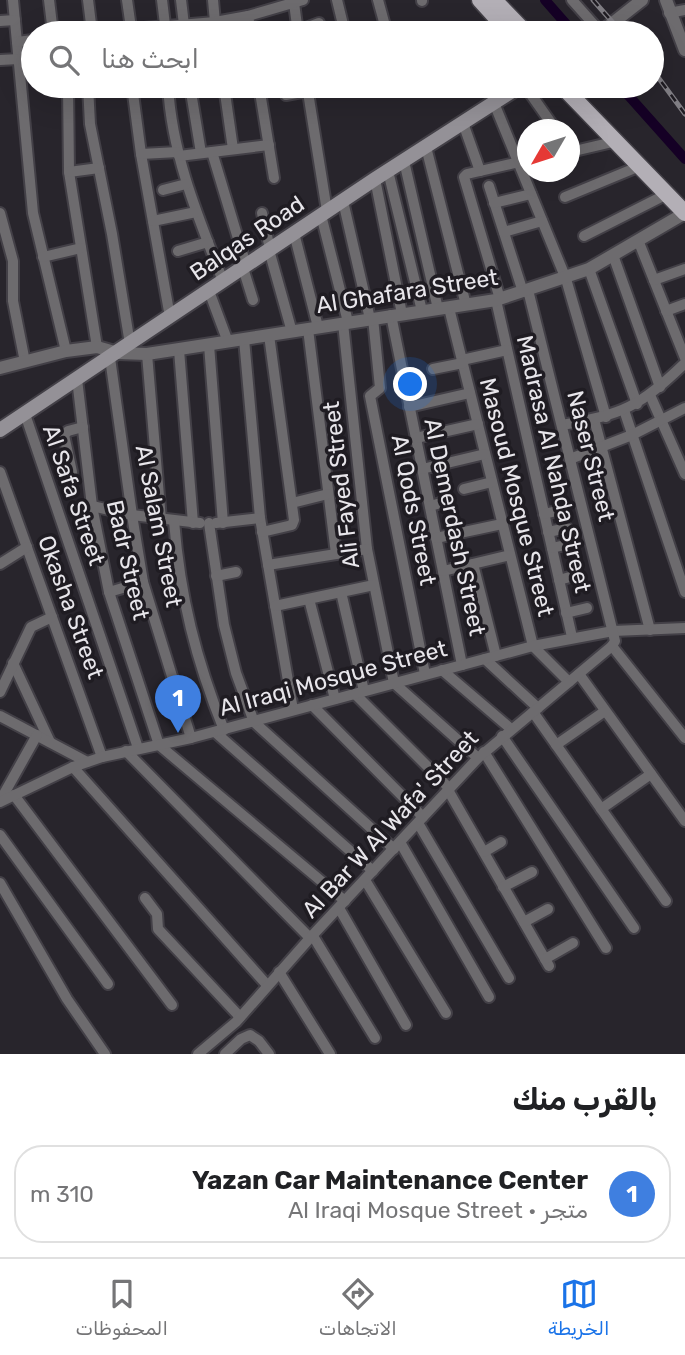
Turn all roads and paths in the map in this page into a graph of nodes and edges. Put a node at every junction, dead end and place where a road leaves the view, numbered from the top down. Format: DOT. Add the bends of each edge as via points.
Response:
graph roads {
  1 [pos="13,0"];
  2 [pos="48,0"];
  3 [pos="88,0"];
  4 [pos="127,0"];
  5 [pos="162,0"];
  6 [pos="181,0"];
  7 [pos="213,0"];
  8 [pos="337,0"];
  9 [pos="378,0"];
  10 [pos="572,0"];
  11 [pos="631,0"];
  12 [pos="642,0"];
  13 [pos="290,2"];
  14 [pos="491,4"];
  15 [pos="668,6"];
  16 [pos="685,10"];
  17 [pos="248,16"];
  18 [pos="15,20"];
  19 [pos="0,21"];
  20 [pos="51,21"];
  21 [pos="91,21"];
  22 [pos="128,21"];
  23 [pos="165,21"];
  24 [pos="183,21"];
  25 [pos="215,21"];
  26 [pos="233,21"];
  27 [pos="249,21"];
  28 [pos="295,21"];
  29 [pos="342,21"];
  30 [pos="384,21"];
  31 [pos="503,21"];
  32 [pos="512,21"];
  33 [pos="588,21"];
  34 [pos="607,21"];
  35 [pos="611,21"];
  36 [pos="17,42"];
  37 [pos="21,42"];
  38 [pos="685,49"];
  39 [pos="19,59"];
  40 [pos="0,60"];
  41 [pos="21,81"];
  42 [pos="23,98"];
  43 [pos="68,98"];
  44 [pos="88,98"];
  45 [pos="134,98"];
  46 [pos="170,98"];
  47 [pos="191,98"];
  48 [pos="226,98"];
  49 [pos="261,98"];
  50 [pos="308,98"];
  51 [pos="502,98"];
  52 [pos="534,98"];
  53 [pos="574,98"];
  54 [pos="586,98"];
  55 [pos="494,103"];
  56 [pos="548,119"];
  57 [pos="463,123"];
  58 [pos="617,141"];
  59 [pos="269,145"];
  60 [pos="426,147"];
  61 [pos="233,149"];
  62 [pos="517,149"];
  63 [pos="580,149"];
  64 [pos="207,152"];
  65 [pos="141,154"];
  66 [pos="178,154"];
  67 [pos="404,161"];
  68 [pos="517,163"];
  69 [pos="640,166"];
  70 [pos="99,168"];
  71 [pos="69,172"];
  72 [pos="480,172"];
  73 [pos="381,175"];
  74 [pos="274,178"];
  75 [pos="528,182"];
  76 [pos="186,184"];
  77 [pos="489,186"];
  78 [pos="163,190"];
  79 [pos="531,194"];
  80 [pos="667,194"];
  81 [pos="565,197"];
  82 [pos="343,201"];
  83 [pos="685,201"];
  84 [pos="494,203"];
  85 [pos="196,212"];
  86 [pos="262,213"];
  87 [pos="324,213"];
  88 [pos="685,213"];
  89 [pos="0,214"];
  90 [pos="153,221"];
  91 [pos="542,221"];
  92 [pos="504,232"];
  93 [pos="295,233"];
  94 [pos="584,236"];
  95 [pos="638,240"];
  96 [pos="208,242"];
  97 [pos="81,248"];
  98 [pos="270,250"];
  99 [pos="178,251"];
  100 [pos="613,255"];
  101 [pos="43,257"];
  102 [pos="245,266"];
  103 [pos="589,269"];
  104 [pos="685,269"];
  105 [pos="566,279"];
  106 [pos="223,281"];
  107 [pos="654,281"];
  108 [pos="209,291"];
  109 [pos="526,291"];
  110 [pos="253,300"];
  111 [pos="498,300"];
  112 [pos="685,304"];
  113 [pos="466,305"];
  114 [pos="444,308"];
  115 [pos="422,311"];
  116 [pos="666,311"];
  117 [pos="397,315"];
  118 [pos="170,317"];
  119 [pos="371,319"];
  120 [pos="345,323"];
  121 [pos="313,328"];
  122 [pos="292,332"];
  123 [pos="270,335"];
  124 [pos="681,338"];
  125 [pos="244,339"];
  126 [pos="228,342"];
  127 [pos="209,345"];
  128 [pos="97,347"];
  129 [pos="507,349"];
  130 [pos="178,350"];
  131 [pos="66,351"];
  132 [pos="119,352"];
  133 [pos="147,354"];
  134 [pos="685,360"];
  135 [pos="462,361"];
  136 [pos="25,362"];
  137 [pos="0,368"];
  138 [pos="433,369"];
  139 [pos="77,379"];
  140 [pos="660,387"];
  141 [pos="470,393"];
  142 [pos="650,395"];
  143 [pos="637,404"];
  144 [pos="409,407"];
  145 [pos="685,408"];
  146 [pos="624,410"];
  147 [pos="25,414"];
  148 [pos="600,418"];
  149 [pos="661,421"];
  150 [pos="478,424"];
  151 [pos="562,425"];
  152 [pos="83,427"];
  153 [pos="0,430"];
  154 [pos="632,435"];
  155 [pos="416,438"];
  156 [pos="602,448"];
  157 [pos="485,454"];
  158 [pos="570,459"];
  159 [pos="422,469"];
  160 [pos="684,469"];
  161 [pos="0,472"];
  162 [pos="72,472"];
  163 [pos="492,482"];
  164 [pos="464,489"];
  165 [pos="328,494"];
  166 [pos="4,500"];
  167 [pos="449,501"];
  168 [pos="292,503"];
  169 [pos="92,506"];
  170 [pos="430,506"];
  171 [pos="561,510"];
  172 [pos="544,513"];
  173 [pos="132,515"];
  174 [pos="260,518"];
  175 [pos="161,520"];
  176 [pos="174,521"];
  177 [pos="193,523"];
  178 [pos="209,523"];
  179 [pos="223,523"];
  180 [pos="502,524"];
  181 [pos="567,528"];
  182 [pos="262,532"];
  183 [pos="548,533"];
  184 [pos="436,538"];
  185 [pos="569,544"];
  186 [pos="27,547"];
  187 [pos="552,548"];
  188 [pos="367,549"];
  189 [pos="336,554"];
  190 [pos="510,555"];
  191 [pos="0,564"];
  192 [pos="473,564"];
  193 [pos="268,565"];
  194 [pos="443,571"];
  195 [pos="236,572"];
  196 [pos="577,575"];
  197 [pos="216,576"];
  198 [pos="559,580"];
  199 [pos="143,582"];
  200 [pos="374,585"];
  201 [pos="109,592"];
  202 [pos="341,592"];
  203 [pos="685,592"];
  204 [pos="309,599"];
  205 [pos="275,606"];
  206 [pos="587,608"];
  207 [pos="566,613"];
  208 [pos="52,617"];
  209 [pos="685,628"];
  210 [pos="650,630"];
  211 [pos="613,631"];
  212 [pos="572,637"];
  213 [pos="533,646"];
  214 [pos="612,646"];
  215 [pos="490,658"];
  216 [pos="13,663"];
  217 [pos="462,665"];
  218 [pos="442,670"];
  219 [pos="425,674"];
  220 [pos="579,674"];
  221 [pos="569,682"];
  222 [pos="394,683"];
  223 [pos="0,692"];
  224 [pos="359,692"];
  225 [pos="335,699"];
  226 [pos="312,705"];
  227 [pos="293,710"];
  228 [pos="535,710"];
  229 [pos="606,711"];
  230 [pos="0,716"];
  231 [pos="254,722"];
  232 [pos="220,731"];
  233 [pos="507,732"];
  234 [pos="37,736"];
  235 [pos="191,738"];
  236 [pos="685,738"];
  237 [pos="50,743"];
  238 [pos="159,745"];
  239 [pos="556,745"];
  240 [pos="138,748"];
  241 [pos="126,751"];
  242 [pos="481,755"];
  243 [pos="102,757"];
  244 [pos="87,762"];
  245 [pos="73,767"];
  246 [pos="651,774"];
  247 [pos="448,789"];
  248 [pos="14,795"];
  249 [pos="0,801"];
  250 [pos="601,808"];
  251 [pos="421,820"];
  252 [pos="685,821"];
  253 [pos="0,835"];
  254 [pos="501,842"];
  255 [pos="397,846"];
  256 [pos="484,852"];
  257 [pos="532,872"];
  258 [pos="369,875"];
  259 [pos="0,883"];
  260 [pos="503,887"];
  261 [pos="145,898"];
  262 [pos="666,901"];
  263 [pos="342,904"];
  264 [pos="548,909"];
  265 [pos="524,922"];
  266 [pos="634,929"];
  267 [pos="311,937"];
  268 [pos="573,943"];
  269 [pos="606,948"];
  270 [pos="278,972"];
  271 [pos="509,978"];
  272 [pos="108,984"];
  273 [pos="267,985"];
  274 [pos="489,997"];
  275 [pos="172,1005"];
  276 [pos="446,1013"];
  277 [pos="240,1017"];
  278 [pos="406,1025"];
  279 [pos="375,1038"];
  280 [pos="105,1054"];
  281 [pos="198,1054"];
  282 [pos="225,1054"];
  283 [pos="269,1054"];
  284 [pos="330,1054"];
  1 -- 18 [label="street"];
  2 -- 20 [label="street"];
  3 -- 21 [label="street"];
  4 -- 22 [label="street"];
  5 -- 23 [label="street"];
  6 -- 24 [label="street"];
  7 -- 25 [label="street"];
  8 -- 29 [label="street"];
  9 -- 30 [label="street"];
  10 -- 33 [label="street"];
  11 -- 34 [label="street"];
  12 -- 35 [label="street"];
  13 -- 17 [label="street"];
  13 -- 28 [label="street"];
  14 -- 31 [label="main road"];
  14 -- 32 [label="main road"];
  15 -- 16 [label="street"];
  15 -- 38 [label="street"];
  17 -- 26 [label="street"];
  17 -- 27 [label="street"];
  18 -- 19 [label="street"];
  18 -- 36 [label="street"];
  36 -- 37 [label="street"];
  36 -- 39 [label="street"];
  39 -- 40 [label="street"];
  39 -- 41 [label="street"];
  42 -- 101 [label="street"];
  43 -- 71 [label="street"];
  44 -- 70 [label="street, Al Salam Street"];
  45 -- 65 [label="street"];
  46 -- 66 [label="street"];
  47 -- 64 [label="street"];
  48 -- 61 [label="street"];
  49 -- 59 [label="street"];
  50 -- 87 [label="street, Ali Fayed Street"];
  51 -- 55 [label="main road, Balqas Road"];
  52 -- 56 [label="street"];
  53 -- 58 [label="main road"];
  54 -- 83 [label="main road"];
  55 -- 57 [label="main road, Balqas Road"];
  55 -- 62 [label="street"];
  57 -- 60 [label="main road, Balqas Road"];
  57 -- 72 [label="street"];
  58 -- 63 [label="street"];
  58 -- 69 [label="main road"];
  59 -- 61 [label="street"];
  59 -- 74 [label="street"];
  60 -- 67 [label="main road, Balqas Road"];
  60 -- 113 [label="street"];
  61 -- 64 [label="street"];
  64 -- 66 [label="street"];
  64 -- 102 [label="street"];
  65 -- 66 [label="street"];
  65 -- 90 [label="street"];
  66 -- 76 [label="street"];
  67 -- 73 [label="main road, Balqas Road"];
  67 -- 114 [label="street, Masoud Mosque Street"];
  68 -- 72 [label="street"];
  69 -- 80 [label="main road"];
  69 -- 81 [label="street"];
  70 -- 71 [label="street"];
  70 -- 132 [label="street, Al Salam Street"];
  71 -- 97 [label="street"];
  72 -- 111 [label="street, Madrasa Al Nahda Street" via="464,179"];
  73 -- 82 [label="main road, Balqas Road"];
  73 -- 115 [label="street"];
  73 -- 117 [label="street, Al Demerdash Street"];
  75 -- 79 [label="street"];
  76 -- 78 [label="street"];
  76 -- 85 [label="street"];
  77 -- 84 [label="street, Naser Street"];
  79 -- 84 [label="street"];
  79 -- 91 [label="street"];
  80 -- 88 [label="main road"];
  80 -- 94 [label="street"];
  82 -- 87 [label="main road, Balqas Road"];
  82 -- 119 [label="street"];
  84 -- 92 [label="street, Naser Street"];
  85 -- 90 [label="street"];
  85 -- 96 [label="street"];
  86 -- 98 [label="street"];
  87 -- 93 [label="main road, Balqas Road"];
  87 -- 120 [label="street, Ali Fayed Street"];
  88 -- 95 [label="street, Al Ghafara Street"];
  89 -- 136 [label="street" via="13,261 13,301"];
  90 -- 118 [label="street"];
  91 -- 92 [label="street"];
  91 -- 105 [label="street"];
  92 -- 109 [label="street, Naser Street"];
  93 -- 98 [label="main road, Balqas Road"];
  93 -- 121 [label="street"];
  95 -- 100 [label="street, Al Ghafara Street"];
  95 -- 107 [label="street"];
  96 -- 99 [label="street"];
  96 -- 106 [label="street"];
  97 -- 101 [label="street"];
  97 -- 128 [label="street"];
  98 -- 102 [label="main road, Balqas Road"];
  98 -- 122 [label="street"];
  100 -- 103 [label="street, Al Ghafara Street"];
  100 -- 140 [label="street"];
  101 -- 131 [label="street"];
  102 -- 106 [label="main road, Balqas Road"];
  102 -- 110 [label="street"];
  103 -- 105 [label="street, Al Ghafara Street"];
  103 -- 143 [label="street"];
  104 -- 107 [label="street"];
  105 -- 109 [label="street, Al Ghafara Street"];
  105 -- 148 [label="street"];
  106 -- 108 [label="main road, Balqas Road"];
  107 -- 116 [label="street"];
  108 -- 118 [label="main road, Balqas Road"];
  108 -- 126 [label="street"];
  109 -- 111 [label="street, Al Ghafara Street"];
  109 -- 151 [label="street, Naser Street"];
  111 -- 113 [label="street, Al Ghafara Street"];
  111 -- 129 [label="street, Madrasa Al Nahda Street"];
  112 -- 116 [label="street"];
  113 -- 114 [label="street, Al Ghafara Street"];
  114 -- 115 [label="street, Al Ghafara Street"];
  114 -- 135 [label="street, Masoud Mosque Street"];
  115 -- 117 [label="street, Al Ghafara Street"];
  116 -- 124 [label="street"];
  117 -- 119 [label="street, Al Ghafara Street"];
  117 -- 144 [label="street, Al Demerdash Street"];
  118 -- 132 [label="main road, Balqas Road"];
  119 -- 120 [label="street, Al Ghafara Street"];
  119 -- 219 [label="street, Al Qods Street" via="380,388 370,397"];
  120 -- 121 [label="street, Al Ghafara Street"];
  120 -- 188 [label="street, Ali Fayed Street"];
  121 -- 122 [label="street, Al Ghafara Street"];
  121 -- 165 [label="street"];
  122 -- 123 [label="street, Al Ghafara Street"];
  123 -- 125 [label="street, Al Ghafara Street"];
  123 -- 168 [label="street"];
  124 -- 134 [label="street"];
  125 -- 126 [label="street, Al Ghafara Street"];
  125 -- 174 [label="street"];
  126 -- 127 [label="street, Al Ghafara Street"];
  127 -- 130 [label="street, Al Ghafara Street"];
  127 -- 179 [label="street"];
  128 -- 131 [label="street"];
  128 -- 132 [label="street, Al Ghafara Street"];
  129 -- 135 [label="street"];
  129 -- 172 [label="street, Madrasa Al Nahda Street"];
  130 -- 133 [label="street, Al Ghafara Street"];
  130 -- 177 [label="street"];
  131 -- 136 [label="street"];
  132 -- 133 [label="street, Al Ghafara Street"];
  132 -- 139 [label="main road, Balqas Road"];
  132 -- 173 [label="street, Al Salam Street"];
  133 -- 175 [label="street"];
  134 -- 140 [label="street"];
  135 -- 138 [label="street"];
  135 -- 141 [label="street, Masoud Mosque Street"];
  136 -- 137 [label="street"];
  139 -- 147 [label="main road, Balqas Road"];
  139 -- 152 [label="street, Badr Street"];
  140 -- 142 [label="street"];
  141 -- 144 [label="street"];
  141 -- 150 [label="street, Masoud Mosque Street"];
  142 -- 143 [label="street"];
  142 -- 149 [label="street"];
  143 -- 146 [label="street"];
  144 -- 155 [label="street, Al Demerdash Street"];
  145 -- 149 [label="street"];
  146 -- 148 [label="street"];
  146 -- 154 [label="street"];
  147 -- 153 [label="main road, Balqas Road"];
  147 -- 240 [label="street, Al Safa Street"];
  148 -- 151 [label="street"];
  148 -- 156 [label="street"];
  149 -- 154 [label="street"];
  149 -- 160 [label="street"];
  150 -- 155 [label="street"];
  150 -- 157 [label="street, Masoud Mosque Street"];
  151 -- 158 [label="street, Naser Street"];
  152 -- 162 [label="street" via="64,435"];
  152 -- 169 [label="street, Badr Street"];
  154 -- 156 [label="street"];
  154 -- 203 [label="street"];
  155 -- 159 [label="street, Al Demerdash Street"];
  156 -- 158 [label="street"];
  156 -- 210 [label="street"];
  157 -- 159 [label="street"];
  157 -- 163 [label="street, Masoud Mosque Street"];
  158 -- 211 [label="street, Naser Street"];
  159 -- 170 [label="street, Al Demerdash Street"];
  161 -- 166 [label="street, Okasha Street"];
  163 -- 164 [label="street"];
  163 -- 180 [label="street, Masoud Mosque Street"];
  165 -- 168 [label="street"];
  165 -- 189 [label="street"];
  166 -- 186 [label="street, Okasha Street"];
  167 -- 170 [label="street"];
  168 -- 182 [label="street" via="292,525"];
  169 -- 173 [label="street"];
  169 -- 201 [label="street, Badr Street"];
  170 -- 184 [label="street, Al Demerdash Street"];
  171 -- 172 [label="street"];
  172 -- 183 [label="street, Madrasa Al Nahda Street"];
  173 -- 175 [label="street"];
  173 -- 199 [label="street, Al Salam Street"];
  174 -- 179 [label="street"];
  174 -- 182 [label="street"];
  175 -- 176 [label="street"];
  176 -- 177 [label="street"];
  176 -- 232 [label="street" via="189,626"];
  177 -- 178 [label="street"];
  178 -- 179 [label="street"];
  178 -- 197 [label="street"];
  180 -- 184 [label="street"];
  180 -- 190 [label="street, Masoud Mosque Street"];
  181 -- 183 [label="street"];
  182 -- 193 [label="street"];
  183 -- 187 [label="street, Madrasa Al Nahda Street"];
  184 -- 194 [label="street, Al Demerdash Street"];
  185 -- 187 [label="street"];
  186 -- 191 [label="street"];
  186 -- 208 [label="street, Okasha Street"];
  187 -- 198 [label="street, Madrasa Al Nahda Street"];
  188 -- 189 [label="street"];
  188 -- 200 [label="street, Ali Fayed Street"];
  189 -- 193 [label="street"];
  190 -- 192 [label="street"];
  190 -- 213 [label="street, Masoud Mosque Street"];
  192 -- 194 [label="street"];
  192 -- 215 [label="street"];
  193 -- 205 [label="street"];
  194 -- 217 [label="street, Al Demerdash Street"];
  195 -- 197 [label="street"];
  196 -- 198 [label="street"];
  197 -- 231 [label="street" via="236,673"];
  198 -- 207 [label="street, Madrasa Al Nahda Street"];
  199 -- 201 [label="street"];
  199 -- 235 [label="street, Al Salam Street"];
  200 -- 202 [label="street"];
  200 -- 222 [label="street, Ali Fayed Street"];
  201 -- 238 [label="street, Badr Street"];
  202 -- 204 [label="street"];
  202 -- 224 [label="street"];
  204 -- 205 [label="street"];
  204 -- 225 [label="street"];
  205 -- 227 [label="street"];
  206 -- 207 [label="street"];
  207 -- 212 [label="street, Madrasa Al Nahda Street"];
  208 -- 216 [label="street" via="33,625"];
  208 -- 243 [label="street, Okasha Street"];
  209 -- 210 [label="street, Al Iraqi Mosque Street"];
  210 -- 211 [label="street, Al Iraqi Mosque Street"];
  211 -- 212 [label="street, Al Iraqi Mosque Street"];
  211 -- 214 [label="street"];
  212 -- 213 [label="street, Al Iraqi Mosque Street"];
  213 -- 215 [label="street, Al Iraqi Mosque Street"];
  213 -- 221 [label="street, Masoud Mosque Street"];
  214 -- 220 [label="street, Al Bar W Al Wafa' Street"];
  214 -- 236 [label="street"];
  215 -- 217 [label="street, Al Iraqi Mosque Street"];
  215 -- 228 [label="street"];
  216 -- 223 [label="street"];
  216 -- 237 [label="street"];
  217 -- 218 [label="street, Al Iraqi Mosque Street"];
  218 -- 219 [label="street, Al Iraqi Mosque Street"];
  218 -- 233 [label="street"];
  219 -- 222 [label="street, Al Iraqi Mosque Street"];
  220 -- 221 [label="street, Al Bar W Al Wafa' Street"];
  220 -- 229 [label="street"];
  221 -- 228 [label="street, Al Bar W Al Wafa' Street"];
  222 -- 224 [label="street, Al Iraqi Mosque Street"];
  222 -- 242 [label="street"];
  224 -- 225 [label="street, Al Iraqi Mosque Street"];
  224 -- 247 [label="street"];
  225 -- 226 [label="street, Al Iraqi Mosque Street"];
  226 -- 227 [label="street, Al Iraqi Mosque Street"];
  226 -- 251 [label="street"];
  227 -- 231 [label="street, Al Iraqi Mosque Street"];
  228 -- 233 [label="street, Al Bar W Al Wafa' Street"];
  228 -- 239 [label="street"];
  229 -- 239 [label="street"];
  229 -- 246 [label="street"];
  230 -- 234 [label="street"];
  231 -- 232 [label="street, Al Iraqi Mosque Street"];
  231 -- 255 [label="street"];
  232 -- 235 [label="street, Al Iraqi Mosque Street"];
  232 -- 258 [label="street"];
  233 -- 242 [label="street, Al Bar W Al Wafa' Street"];
  233 -- 266 [label="street"];
  234 -- 237 [label="street"];
  234 -- 249 [label="street"];
  235 -- 238 [label="street, Al Iraqi Mosque Street"];
  237 -- 244 [label="street"];
  238 -- 240 [label="street, Al Iraqi Mosque Street"];
  238 -- 263 [label="street"];
  239 -- 250 [label="street"];
  240 -- 241 [label="street, Al Iraqi Mosque Street"];
  241 -- 243 [label="street, Al Iraqi Mosque Street"];
  241 -- 267 [label="street"];
  242 -- 247 [label="street, Al Bar W Al Wafa' Street"];
  242 -- 269 [label="street"];
  243 -- 244 [label="street, Al Iraqi Mosque Street"];
  244 -- 245 [label="street, Al Iraqi Mosque Street"];
  245 -- 248 [label="street, Al Iraqi Mosque Street"];
  245 -- 273 [label="street"];
  246 -- 250 [label="street"];
  246 -- 252 [label="street"];
  247 -- 251 [label="street, Al Bar W Al Wafa' Street"];
  247 -- 256 [label="street"];
  248 -- 249 [label="street, Al Iraqi Mosque Street"];
  248 -- 275 [label="street"];
  250 -- 262 [label="street"];
  251 -- 255 [label="street, Al Bar W Al Wafa' Street"];
  251 -- 271 [label="street"];
  253 -- 272 [label="street"];
  254 -- 256 [label="street"];
  255 -- 258 [label="street, Al Bar W Al Wafa' Street"];
  255 -- 274 [label="street"];
  256 -- 260 [label="street"];
  257 -- 260 [label="street"];
  258 -- 263 [label="street, Al Bar W Al Wafa' Street"];
  258 -- 276 [label="street"];
  259 -- 280 [label="street" via="67,999"];
  260 -- 265 [label="street"];
  261 -- 277 [label="street" via="157,914 158,929"];
  263 -- 267 [label="street, Al Bar W Al Wafa' Street"];
  263 -- 278 [label="street"];
  264 -- 265 [label="street"];
  265 -- 268 [label="street" via="547,962"];
  267 -- 270 [label="street, Al Bar W Al Wafa' Street"];
  267 -- 279 [label="street"];
  270 -- 273 [label="street, Al Bar W Al Wafa' Street"];
  270 -- 284 [label="street"];
  273 -- 277 [label="street, Al Bar W Al Wafa' Street"];
  277 -- 281 [label="street, Al Bar W Al Wafa' Street"];
  282 -- 283 [label="street" via="250,1035"];
}
